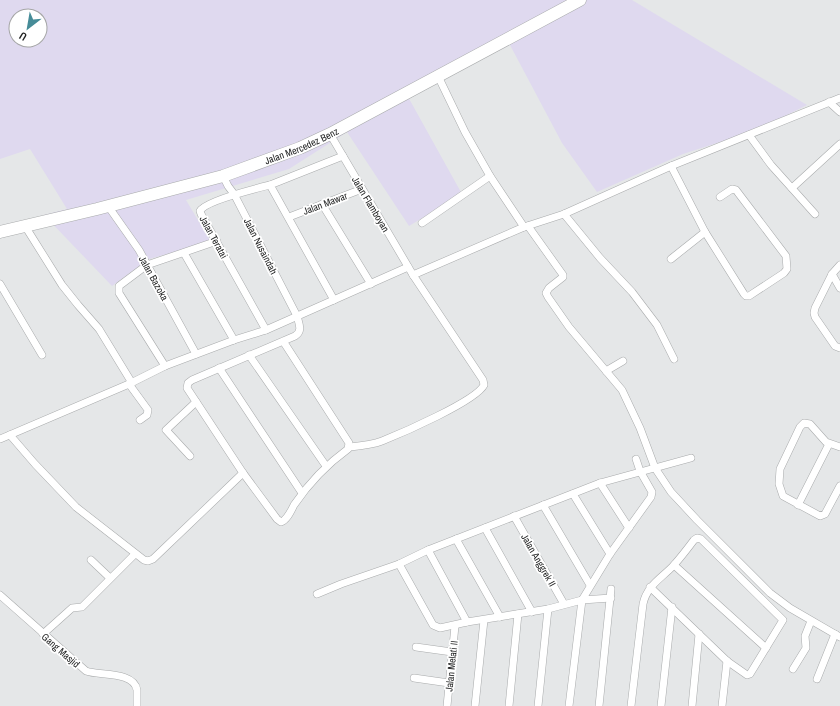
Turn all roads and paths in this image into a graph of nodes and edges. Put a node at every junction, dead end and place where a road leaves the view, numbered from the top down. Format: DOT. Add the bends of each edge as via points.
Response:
graph roads {
  1 [pos="580,0"];
  2 [pos="438,76"];
  3 [pos="840,98"];
  4 [pos="829,102"];
  5 [pos="840,112"];
  6 [pos="330,134"];
  7 [pos="749,135"];
  8 [pos="840,144"];
  9 [pos="343,156"];
  10 [pos="671,166"];
  11 [pos="223,176"];
  12 [pos="490,176"];
  13 [pos="270,185"];
  14 [pos="792,188"];
  15 [pos="362,189"];
  16 [pos="234,194"];
  17 [pos="720,197"];
  18 [pos="322,204"];
  19 [pos="108,206"];
  20 [pos="564,214"];
  21 [pos="815,214"];
  22 [pos="289,217"];
  23 [pos="422,223"];
  24 [pos="25,226"];
  25 [pos="526,227"];
  26 [pos="0,232"];
  27 [pos="705,232"];
  28 [pos="217,241"];
  29 [pos="184,253"];
  30 [pos="671,259"];
  31 [pos="147,265"];
  32 [pos="840,266"];
  33 [pos="408,267"];
  34 [pos="832,274"];
  35 [pos="413,275"];
  36 [pos="0,284"];
  37 [pos="371,284"];
  38 [pos="840,288"];
  39 [pos="334,300"];
  40 [pos="297,316"];
  41 [pos="266,330"];
  42 [pos="234,340"];
  43 [pos="283,341"];
  44 [pos="840,348"];
  45 [pos="196,354"];
  46 [pos="42,355"];
  47 [pos="249,355"];
  48 [pos="674,359"];
  49 [pos="623,361"];
  50 [pos="164,366"];
  51 [pos="218,368"];
  52 [pos="606,371"];
  53 [pos="130,383"];
  54 [pos="196,402"];
  55 [pos="140,420"];
  56 [pos="10,435"];
  57 [pos="0,439"];
  58 [pos="829,444"];
  59 [pos="349,447"];
  60 [pos="840,447"];
  61 [pos="190,456"];
  62 [pos="691,458"];
  63 [pos="636,459"];
  64 [pos="326,466"];
  65 [pos="655,468"];
  66 [pos="640,471"];
  67 [pos="242,473"];
  68 [pos="600,483"];
  69 [pos="840,486"];
  70 [pos="302,493"];
  71 [pos="573,494"];
  72 [pos="543,505"];
  73 [pos="798,505"];
  74 [pos="514,516"];
  75 [pos="484,528"];
  76 [pos="630,528"];
  77 [pos="456,539"];
  78 [pos="428,550"];
  79 [pos="135,554"];
  80 [pos="610,554"];
  81 [pos="91,560"];
  82 [pos="399,564"];
  83 [pos="674,565"];
  84 [pos="110,578"];
  85 [pos="590,585"];
  86 [pos="650,586"];
  87 [pos="611,589"];
  88 [pos="317,594"];
  89 [pos="0,595"];
  90 [pos="611,598"];
  91 [pos="582,600"];
  92 [pos="564,604"];
  93 [pos="672,608"];
  94 [pos="548,609"];
  95 [pos="532,612"];
  96 [pos="518,614"];
  97 [pos="500,617"];
  98 [pos="484,620"];
  99 [pos="811,621"];
  100 [pos="467,622"];
  101 [pos="455,626"];
  102 [pos="43,634"];
  103 [pos="699,634"];
  104 [pos="837,635"];
  105 [pos="416,648"];
  106 [pos="766,648"];
  107 [pos="452,652"];
  108 [pos="727,661"];
  109 [pos="793,669"];
  110 [pos="414,678"];
  111 [pos="817,679"];
  112 [pos="449,683"];
  113 [pos="137,706"];
  114 [pos="447,706"];
  115 [pos="475,706"];
  116 [pos="509,706"];
  117 [pos="538,706"];
  118 [pos="570,706"];
  119 [pos="599,706"];
  120 [pos="631,706"];
  121 [pos="661,706"];
  122 [pos="692,706"];
  123 [pos="722,706"];
  1 -- 2 [label="main road, Jalan Mercedez Benz"];
  2 -- 6 [label="main road, Jalan Mercedez Benz"];
  2 -- 12 [label="street"];
  3 -- 4 [label="street"];
  4 -- 5 [label="street"];
  4 -- 7 [label="street"];
  6 -- 9 [label="street, Jalan Flamboyan"];
  6 -- 11 [label="main road, Jalan Mercedez Benz" via="300,148"];
  7 -- 10 [label="street"];
  7 -- 14 [label="street"];
  8 -- 14 [label="street"];
  9 -- 13 [label="street, Jalan Teratai"];
  9 -- 15 [label="street, Jalan Flamboyan"];
  10 -- 20 [label="street"];
  10 -- 27 [label="street"];
  11 -- 16 [label="street, Jalan Nusaindah"];
  11 -- 19 [label="main road, Jalan Mercedez Benz"];
  12 -- 23 [label="street"];
  12 -- 25 [label="street"];
  13 -- 16 [label="street, Jalan Teratai"];
  13 -- 22 [label="street"];
  14 -- 21 [label="street"];
  15 -- 18 [label="street, Jalan Mawar"];
  15 -- 33 [label="street, Jalan Flamboyan"];
  16 -- 28 [label="street, Jalan Teratai" via="201,208 201,214"];
  16 -- 40 [label="street, Jalan Nusaindah"];
  17 -- 27 [label="street" via="732,188 736,190 784,251 787,269 746,296"];
  18 -- 22 [label="street, Jalan Mawar"];
  18 -- 37 [label="street"];
  19 -- 24 [label="main road, Jalan Mercedez Benz"];
  19 -- 31 [label="street, Jalan Bazoka"];
  20 -- 25 [label="street"];
  20 -- 48 [label="street" via="632,292 657,325"];
  22 -- 39 [label="street"];
  24 -- 26 [label="main road, Jalan Mercedez Benz"];
  24 -- 53 [label="street" via="62,285 99,329"];
  25 -- 35 [label="street"];
  25 -- 52 [label="street" via="563,274 563,277 549,288 546,293 548,297"];
  27 -- 30 [label="street"];
  28 -- 29 [label="street"];
  28 -- 41 [label="street, Jalan Teratai"];
  29 -- 31 [label="street"];
  29 -- 42 [label="street"];
  31 -- 45 [label="street, Jalan Bazoka"];
  31 -- 50 [label="street" via="120,285 118,291"];
  32 -- 34 [label="street"];
  33 -- 35 [label="street, Jalan Flamboyan"];
  33 -- 37 [label="street"];
  34 -- 38 [label="street"];
  34 -- 44 [label="street" via="814,313 835,346"];
  35 -- 59 [label="street, Jalan Flamboyan" via="484,385 482,390 440,415 382,441"];
  36 -- 46 [label="street"];
  37 -- 39 [label="street"];
  39 -- 40 [label="street"];
  40 -- 41 [label="street"];
  40 -- 43 [label="street" via="301,328 298,334"];
  41 -- 42 [label="street"];
  42 -- 45 [label="street"];
  43 -- 47 [label="street"];
  43 -- 59 [label="street" via="349,443"];
  45 -- 50 [label="street"];
  47 -- 51 [label="street"];
  47 -- 64 [label="street"];
  49 -- 52 [label="street"];
  50 -- 53 [label="street"];
  51 -- 54 [label="street" via="188,383 187,388"];
  51 -- 70 [label="street"];
  52 -- 65 [label="street" via="622,390"];
  53 -- 55 [label="street" via="148,410 147,415"];
  53 -- 56 [label="street"];
  54 -- 61 [label="street" via="166,430"];
  54 -- 67 [label="street"];
  56 -- 57 [label="street"];
  56 -- 79 [label="street" via="76,507"];
  58 -- 60 [label="street"];
  58 -- 73 [label="street"];
  58 -- 73 [label="street" via="810,424 804,423 800,428 780,469 779,484 783,496"];
  59 -- 64 [label="street"];
  62 -- 65 [label="street"];
  63 -- 66 [label="street"];
  64 -- 70 [label="street"];
  65 -- 66 [label="street"];
  65 -- 99 [label="street" via="671,492 696,520 770,592"];
  66 -- 68 [label="street"];
  66 -- 76 [label="street" via="652,495"];
  67 -- 70 [label="street" via="278,522 286,519"];
  67 -- 79 [label="street" via="153,559 144,560"];
  68 -- 71 [label="street"];
  68 -- 76 [label="street"];
  69 -- 73 [label="street" via="823,516"];
  71 -- 72 [label="street"];
  71 -- 80 [label="street"];
  72 -- 74 [label="street"];
  72 -- 85 [label="street"];
  74 -- 75 [label="street"];
  74 -- 92 [label="street, Jalan Anggrek II"];
  75 -- 77 [label="street"];
  75 -- 95 [label="street"];
  76 -- 80 [label="street"];
  77 -- 78 [label="street"];
  77 -- 97 [label="street"];
  78 -- 82 [label="street"];
  78 -- 100 [label="street"];
  79 -- 84 [label="street"];
  80 -- 85 [label="street"];
  81 -- 84 [label="street"];
  82 -- 88 [label="street"];
  82 -- 101 [label="street" via="433,625 440,628"];
  83 -- 86 [label="street"];
  83 -- 106 [label="street"];
  83 -- 106 [label="street" via="694,540 701,539 782,619"];
  84 -- 102 [label="street" via="82,607 72,608"];
  85 -- 91 [label="street"];
  86 -- 93 [label="street"];
  86 -- 120 [label="street" via="643,604"];
  87 -- 90 [label="street"];
  89 -- 102 [label="street, Gang Masjid"];
  90 -- 91 [label="street"];
  90 -- 119 [label="street"];
  91 -- 92 [label="street"];
  91 -- 118 [label="street"];
  92 -- 94 [label="street"];
  93 -- 103 [label="street"];
  93 -- 121 [label="street"];
  94 -- 95 [label="street"];
  94 -- 117 [label="street"];
  95 -- 96 [label="street"];
  96 -- 97 [label="street"];
  96 -- 116 [label="street"];
  97 -- 98 [label="street"];
  98 -- 100 [label="street"];
  98 -- 115 [label="street"];
  99 -- 104 [label="street"];
  99 -- 109 [label="street" via="805,636 806,648"];
  100 -- 101 [label="street"];
  101 -- 107 [label="street, Jalan Melati II"];
  102 -- 113 [label="street, Gang Masjid" via="86,671 129,680 137,689"];
  103 -- 108 [label="street"];
  103 -- 122 [label="street"];
  104 -- 111 [label="street"];
  105 -- 107 [label="street"];
  106 -- 108 [label="street" via="748,675"];
  107 -- 112 [label="street, Jalan Melati II"];
  108 -- 123 [label="street"];
  110 -- 112 [label="street"];
  112 -- 114 [label="street, Jalan Melati II"];
}
